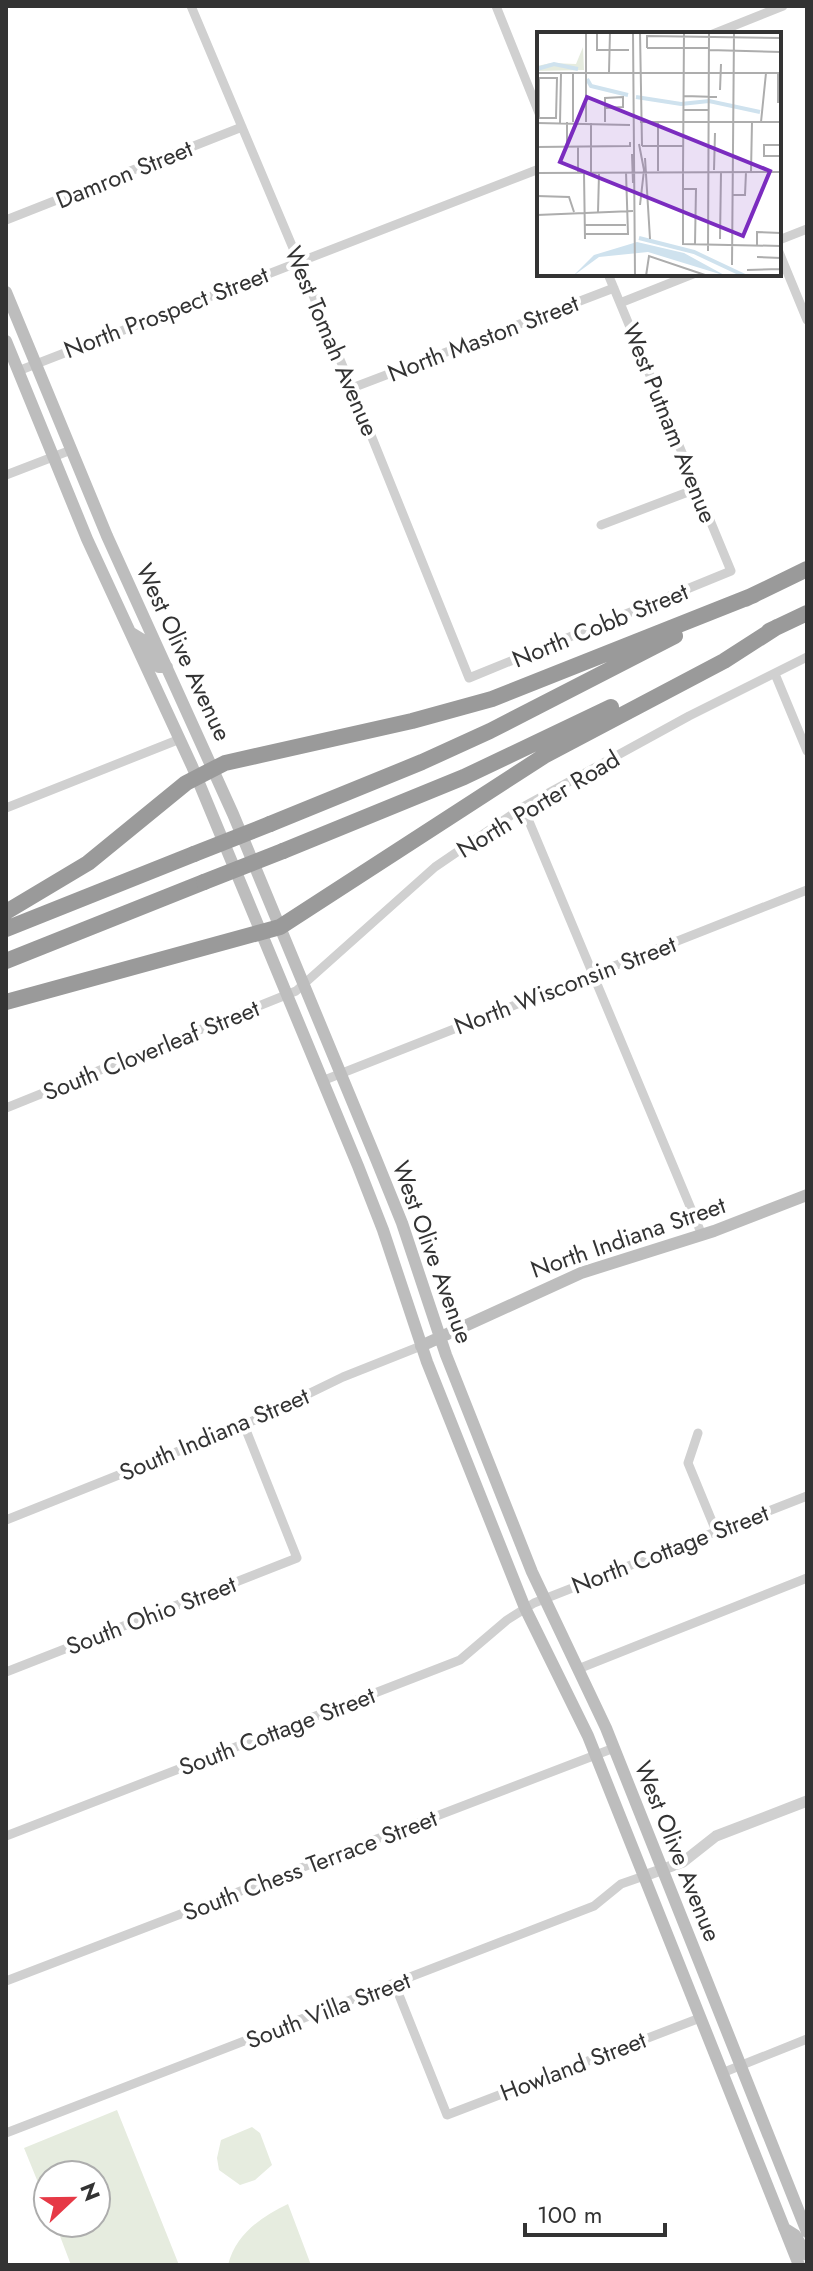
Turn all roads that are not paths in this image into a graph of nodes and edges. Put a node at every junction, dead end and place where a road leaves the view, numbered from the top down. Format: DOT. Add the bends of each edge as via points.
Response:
graph roads {
  1 [pos="191,6"];
  2 [pos="496,6"];
  3 [pos="783,6"];
  4 [pos="718,32"];
  5 [pos="537,105"];
  6 [pos="242,127"];
  7 [pos="537,170"];
  8 [pos="6,220"];
  9 [pos="807,229"];
  10 [pos="781,239"];
  11 [pos="781,257"];
  12 [pos="299,260"];
  13 [pos="609,276"];
  14 [pos="688,276"];
  15 [pos="614,288"];
  16 [pos="6,292"];
  17 [pos="620,303"];
  18 [pos="807,320"];
  19 [pos="6,341"];
  20 [pos="35,364"];
  21 [pos="18,371"];
  22 [pos="352,388"];
  23 [pos="71,450"];
  24 [pos="53,457"];
  25 [pos="6,475"];
  26 [pos="696,489"];
  27 [pos="601,525"];
  28 [pos="807,569"];
  29 [pos="731,571"];
  30 [pos="754,595"];
  31 [pos="807,613"];
  32 [pos="777,627"];
  33 [pos="130,632"];
  34 [pos="807,657"];
  35 [pos="167,667"];
  36 [pos="775,674"];
  37 [pos="469,678"];
  38 [pos="180,739"];
  39 [pos="807,751"];
  40 [pos="213,768"];
  41 [pos="196,776"];
  42 [pos="523,807"];
  43 [pos="6,808"];
  44 [pos="807,890"];
  45 [pos="6,912"];
  46 [pos="280,927"];
  47 [pos="6,929"];
  48 [pos="261,934"];
  49 [pos="6,961"];
  50 [pos="594,974"];
  51 [pos="295,990"];
  52 [pos="6,1002"];
  53 [pos="341,1074"];
  54 [pos="322,1081"];
  55 [pos="6,1108"];
  56 [pos="807,1195"];
  57 [pos="702,1235"];
  58 [pos="440,1338"];
  59 [pos="421,1346"];
  60 [pos="244,1425"];
  61 [pos="698,1433"];
  62 [pos="807,1496"];
  63 [pos="6,1520"];
  64 [pos="716,1531"];
  65 [pos="807,1578"];
  66 [pos="534,1603"];
  67 [pos="578,1669"];
  68 [pos="6,1672"];
  69 [pos="614,1748"];
  70 [pos="596,1755"];
  71 [pos="807,1801"];
  72 [pos="6,1836"];
  73 [pos="662,1869"];
  74 [pos="644,1876"];
  75 [pos="6,1981"];
  76 [pos="395,1985"];
  77 [pos="700,2018"];
  78 [pos="807,2039"];
  79 [pos="740,2065"];
  80 [pos="722,2073"];
  81 [pos="6,2133"];
  82 [pos="784,2228"];
  83 [pos="807,2232"];
  84 [pos="807,2255"];
  85 [pos="799,2265"];
  1 -- 6 [label="street, West Tomah Avenue"];
  2 -- 5 [label="street"];
  3 -- 4 [label="street"];
  6 -- 8 [label="street, Damron Street"];
  6 -- 12 [label="street, West Tomah Avenue"];
  7 -- 12 [label="street, North Prospect Street"];
  9 -- 10 [label="street"];
  11 -- 18 [label="street"];
  12 -- 20 [label="street, North Prospect Street"];
  12 -- 22 [label="street, West Tomah Avenue"];
  13 -- 15 [label="street, West Putnam Avenue"];
  14 -- 17 [label="street"];
  15 -- 17 [label="street, West Putnam Avenue"];
  15 -- 22 [label="street, North Maston Street"];
  16 -- 20 [label="main road, West Olive Avenue"];
  17 -- 26 [label="street, West Putnam Avenue"];
  19 -- 21 [label="main road, West Olive Avenue"];
  20 -- 21 [label="street, North Prospect Street"];
  20 -- 23 [label="main road, West Olive Avenue"];
  21 -- 24 [label="main road, West Olive Avenue"];
  22 -- 37 [label="street, West Tomah Avenue"];
  23 -- 24 [label="street"];
  23 -- 35 [label="main road, West Olive Avenue"];
  24 -- 25 [label="street"];
  24 -- 33 [label="main road, West Olive Avenue"];
  26 -- 27 [label="street"];
  26 -- 29 [label="street, West Putnam Avenue"];
  28 -- 30 [label="highway"];
  29 -- 37 [label="street, North Cobb Street"];
  30 -- 40 [label="highway" via="492,699"];
  30 -- 47 [label="highway, bridge" via="422,762"];
  31 -- 32 [label="highway"];
  32 -- 46 [label="highway" via="724,661 544,756"];
  32 -- 49 [label="highway, bridge" via="506,758"];
  33 -- 35 [label="main road" via="143,640 159,667"];
  33 -- 38 [label="main road, West Olive Avenue"];
  34 -- 36 [label="street, North Porter Road"];
  35 -- 40 [label="main road, West Olive Avenue"];
  36 -- 39 [label="street"];
  36 -- 42 [label="street, North Porter Road"];
  38 -- 41 [label="main road, West Olive Avenue"];
  38 -- 43 [label="street"];
  40 -- 41 [label="highway"];
  40 -- 46 [label="main road, West Olive Avenue"];
  41 -- 45 [label="highway" via="88,863"];
  41 -- 48 [label="main road, West Olive Avenue"];
  42 -- 50 [label="street"];
  42 -- 51 [label="street, North Porter Road" via="435,867"];
  44 -- 50 [label="street, North Wisconsin Street"];
  46 -- 48 [label="highway"];
  46 -- 51 [label="main road, West Olive Avenue"];
  48 -- 51 [label="main road, West Olive Avenue"];
  48 -- 52 [label="highway"];
  50 -- 53 [label="street, North Wisconsin Street"];
  50 -- 57 [label="street"];
  51 -- 53 [label="main road, West Olive Avenue"];
  51 -- 54 [label="main road, West Olive Avenue"];
  51 -- 55 [label="street, South Cloverleaf Street"];
  53 -- 54 [label="street, North Wisconsin Street"];
  53 -- 58 [label="main road, West Olive Avenue" via="402,1223"];
  54 -- 59 [label="main road, West Olive Avenue" via="383,1230"];
  56 -- 57 [label="main road, North Indiana Street"];
  57 -- 58 [label="main road, North Indiana Street" via="569,1278"];
  58 -- 59 [label="main road, North Indiana Street"];
  58 -- 66 [label="main road, West Olive Avenue"];
  59 -- 60 [label="street, South Indiana Street"];
  59 -- 66 [label="main road, West Olive Avenue"];
  60 -- 63 [label="street, South Indiana Street"];
  60 -- 68 [label="street, South Ohio Street" via="297,1558"];
  61 -- 64 [label="street" via="688,1463"];
  62 -- 64 [label="street, North Cottage Street"];
  64 -- 66 [label="street, North Cottage Street"];
  65 -- 67 [label="street"];
  66 -- 67 [label="main road, West Olive Avenue"];
  66 -- 70 [label="main road, West Olive Avenue"];
  66 -- 72 [label="street, South Cottage Street" via="460,1660"];
  67 -- 69 [label="main road, West Olive Avenue"];
  69 -- 70 [label="street, South Chess Terrace Street"];
  69 -- 73 [label="main road, West Olive Avenue"];
  70 -- 74 [label="main road, West Olive Avenue"];
  70 -- 75 [label="street, South Chess Terrace Street"];
  71 -- 73 [label="street" via="716,1836 683,1862"];
  73 -- 74 [label="street"];
  73 -- 79 [label="main road, West Olive Avenue"];
  74 -- 76 [label="street, South Villa Street" via="621,1884 594,1906"];
  74 -- 77 [label="main road, West Olive Avenue"];
  76 -- 77 [label="street, Howland Street" via="447,2115"];
  76 -- 81 [label="street, South Villa Street"];
  77 -- 80 [label="main road, West Olive Avenue"];
  78 -- 79 [label="street"];
  79 -- 80 [label="street"];
  79 -- 83 [label="main road, West Olive Avenue"];
  80 -- 82 [label="main road, West Olive Avenue"];
  82 -- 84 [label="main road"];
  82 -- 85 [label="main road, West Olive Avenue"];
}
